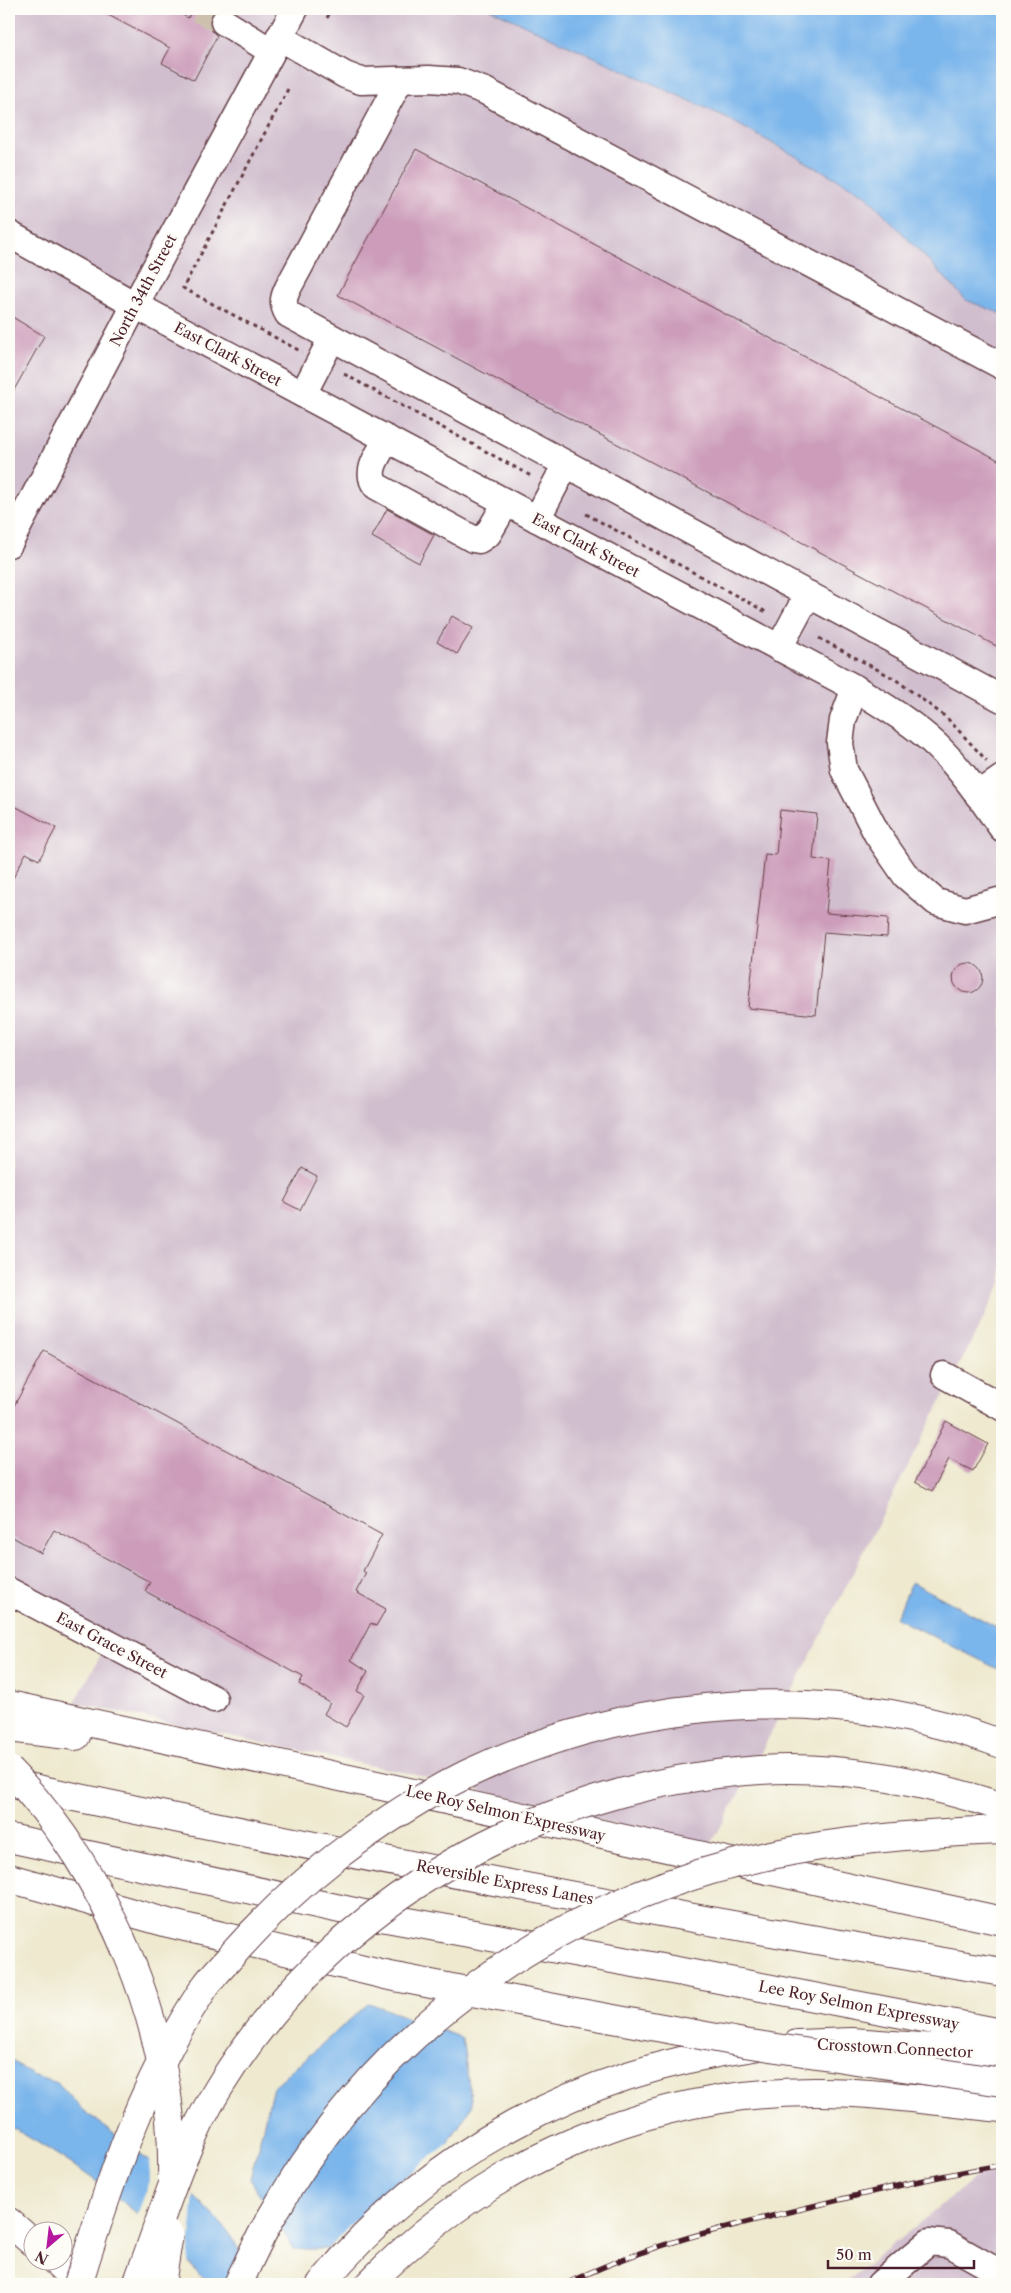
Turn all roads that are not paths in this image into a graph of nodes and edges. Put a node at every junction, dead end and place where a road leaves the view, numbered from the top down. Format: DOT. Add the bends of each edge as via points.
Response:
graph roads {
  1 [pos="295,9"];
  2 [pos="224,22"];
  3 [pos="275,44"];
  4 [pos="400,80"];
  5 [pos="9,234"];
  6 [pos="135,305"];
  7 [pos="332,338"];
  8 [pos="1002,366"];
  9 [pos="303,394"];
  10 [pos="387,439"];
  11 [pos="566,464"];
  12 [pos="506,503"];
  13 [pos="537,519"];
  14 [pos="9,544"];
  15 [pos="808,594"];
  16 [pos="779,648"];
  17 [pos="855,688"];
  18 [pos="1002,699"];
  19 [pos="1002,778"];
  20 [pos="978,794"];
  21 [pos="1002,828"];
  22 [pos="1002,900"];
  23 [pos="944,1375"];
  24 [pos="1002,1406"];
  25 [pos="9,1591"];
  26 [pos="214,1699"];
  27 [pos="9,1705"];
  28 [pos="9,1728"];
  29 [pos="1002,1744"];
  30 [pos="200,1747"];
  31 [pos="9,1770"];
  32 [pos="9,1783"];
  33 [pos="1002,1807"];
  34 [pos="1002,1830"];
  35 [pos="9,1838"];
  36 [pos="9,1878"];
  37 [pos="1002,1921"];
  38 [pos="1002,1972"];
  39 [pos="1002,2034"];
  40 [pos="1002,2054"];
  41 [pos="1002,2082"];
  42 [pos="1002,2108"];
  43 [pos="9,2222"];
  44 [pos="22,2233"];
  45 [pos="64,2270"];
  46 [pos="1002,2274"];
  47 [pos="79,2284"];
  48 [pos="137,2284"];
  49 [pos="161,2284"];
  50 [pos="238,2284"];
  51 [pos="321,2284"];
  52 [pos="369,2284"];
  53 [pos="880,2284"];
  54 [pos="996,2284"];
  1 -- 3 [label="street, North 34th Street"];
  2 -- 3 [label="street"];
  3 -- 4 [label="street" via="361,81"];
  3 -- 6 [label="street, North 34th Street"];
  4 -- 7 [label="street" via="284,297 283,307 288,314"];
  4 -- 8 [label="street" via="458,81 485,92"];
  5 -- 6 [label="street, East Clark Street"];
  6 -- 9 [label="street, East Clark Street"];
  6 -- 14 [label="street, North 34th Street"];
  7 -- 9 [label="street"];
  7 -- 11 [label="street"];
  9 -- 10 [label="street, East Clark Street"];
  10 -- 12 [label="street, East Clark Street"];
  10 -- 12 [label="street" via="370,476 376,486 474,539 479,540 488,534"];
  11 -- 13 [label="street"];
  11 -- 15 [label="street"];
  12 -- 13 [label="street, East Clark Street"];
  13 -- 16 [label="street, East Clark Street"];
  15 -- 16 [label="street"];
  15 -- 18 [label="street"];
  16 -- 17 [label="street, East Clark Street"];
  17 -- 20 [label="street, East Clark Street" via="904,719 937,746"];
  17 -- 22 [label="street" via="843,720 840,742 844,770 878,834 906,876 936,902 965,910"];
  19 -- 20 [label="street"];
  20 -- 21 [label="street, East Clark Street"];
  23 -- 24 [label="street"];
  25 -- 26 [label="street, East Grace Street"];
  27 -- 30 [label="main road, Lee Roy Selmon Expressway"];
  28 -- 30 [label="main road"];
  29 -- 47 [label="main road, bridge" via="940,1726 852,1709 795,1704 689,1709 628,1719 572,1734 497,1761 425,1797 357,1841 300,1884 206,1985 176,2032 143,2097 114,2168"];
  30 -- 37 [label="main road, Lee Roy Selmon Expressway, bridge"];
  31 -- 49 [label="main road, bridge" via="54,1822 91,1878 115,1923 143,2001 161,2067 170,2142 170,2230"];
  32 -- 38 [label="main road, Reversible Express Lanes, bridge" via="675,1915"];
  33 -- 48 [label="main road, bridge" via="921,1784 840,1772 761,1770 688,1778 594,1800 515,1830 467,1853 398,1896 355,1929 309,1972 259,2029 220,2086 192,2137"];
  34 -- 50 [label="main road, bridge" via="854,1841 772,1854 659,1887 606,1908 546,1939 501,1966 461,1996 394,2056 357,2095 292,2184"];
  35 -- 39 [label="main road, Lee Roy Selmon Expressway" via="359,1913"];
  36 -- 41 [label="main road, bridge" via="168,1923 385,1975 735,2041"];
  40 -- 51 [label="main road, Crosstown Connector" via="852,2042 762,2046 713,2052 610,2081 519,2121 444,2168 371,2230"];
  42 -- 52 [label="main road" via="862,2093 776,2093 714,2099 635,2118 571,2142 490,2185 411,2243"];
  43 -- 44 [label="main road"];
  45 -- 47 [label="main road"];
  46 -- 53 [label="street" via="949,2244 929,2242"];
  46 -- 54 [label="street"];
}
